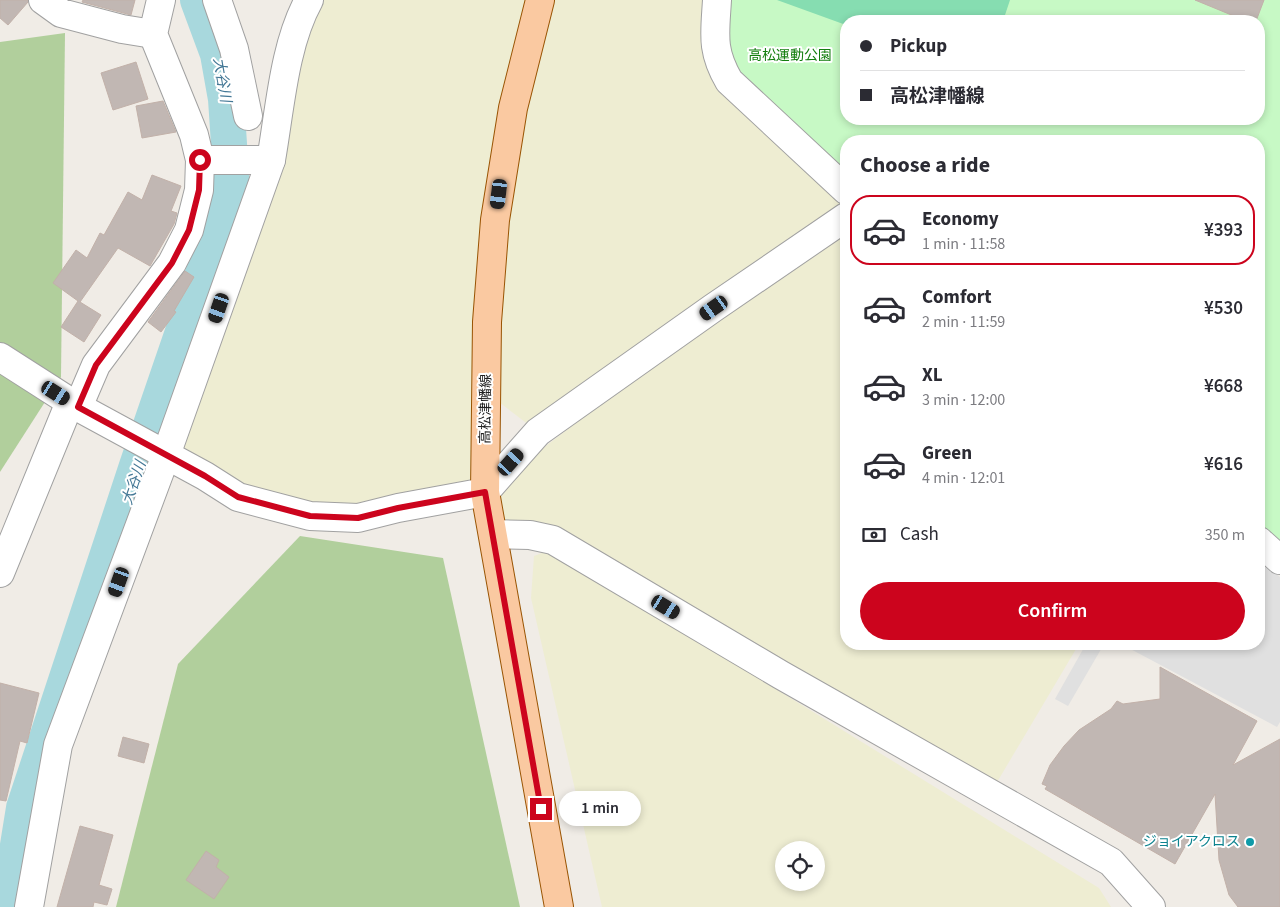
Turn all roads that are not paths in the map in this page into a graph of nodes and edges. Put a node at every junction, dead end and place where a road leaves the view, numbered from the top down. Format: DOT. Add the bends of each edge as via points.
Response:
graph roads {
  1 [pos="43,0"];
  2 [pos="161,0"];
  3 [pos="217,0"];
  4 [pos="309,0"];
  5 [pos="540,0"];
  6 [pos="717,0"];
  7 [pos="153,34"];
  8 [pos="248,116"];
  9 [pos="208,160"];
  10 [pos="266,160"];
  11 [pos="840,184"];
  12 [pos="840,221"];
  13 [pos="0,358"];
  14 [pos="74,405"];
  15 [pos="165,454"];
  16 [pos="485,492"];
  17 [pos="493,534"];
  18 [pos="1265,546"];
  19 [pos="1280,560"];
  20 [pos="0,573"];
  21 [pos="29,907"];
  22 [pos="559,907"];
  23 [pos="1151,907"];
  1 -- 7 [label="street" via="62,13"];
  2 -- 7 [label="street"];
  3 -- 8 [label="street" via="234,49"];
  4 -- 10 [label="street" via="289,59"];
  5 -- 16 [label="main road, 高松津幡線" via="513,108 495,220 487,322"];
  6 -- 11 [label="street" via="714,45 719,64 729,81"];
  7 -- 9 [label="street" via="194,135"];
  9 -- 10 [label="street"];
  9 -- 14 [label="street" via="189,230 172,263 96,365"];
  10 -- 15 [label="street"];
  12 -- 16 [label="street" via="538,432"];
  13 -- 14 [label="street"];
  14 -- 15 [label="street"];
  14 -- 20 [label="street"];
  15 -- 16 [label="street" via="238,497 310,516 358,518"];
  15 -- 21 [label="street" via="58,745"];
  16 -- 17 [label="main road, 高松津幡線"];
  17 -- 22 [label="main road, 高松津幡線"];
  17 -- 23 [label="street" via="530,535 552,540 780,675 1111,862"];
  18 -- 19 [label="street"];
}
